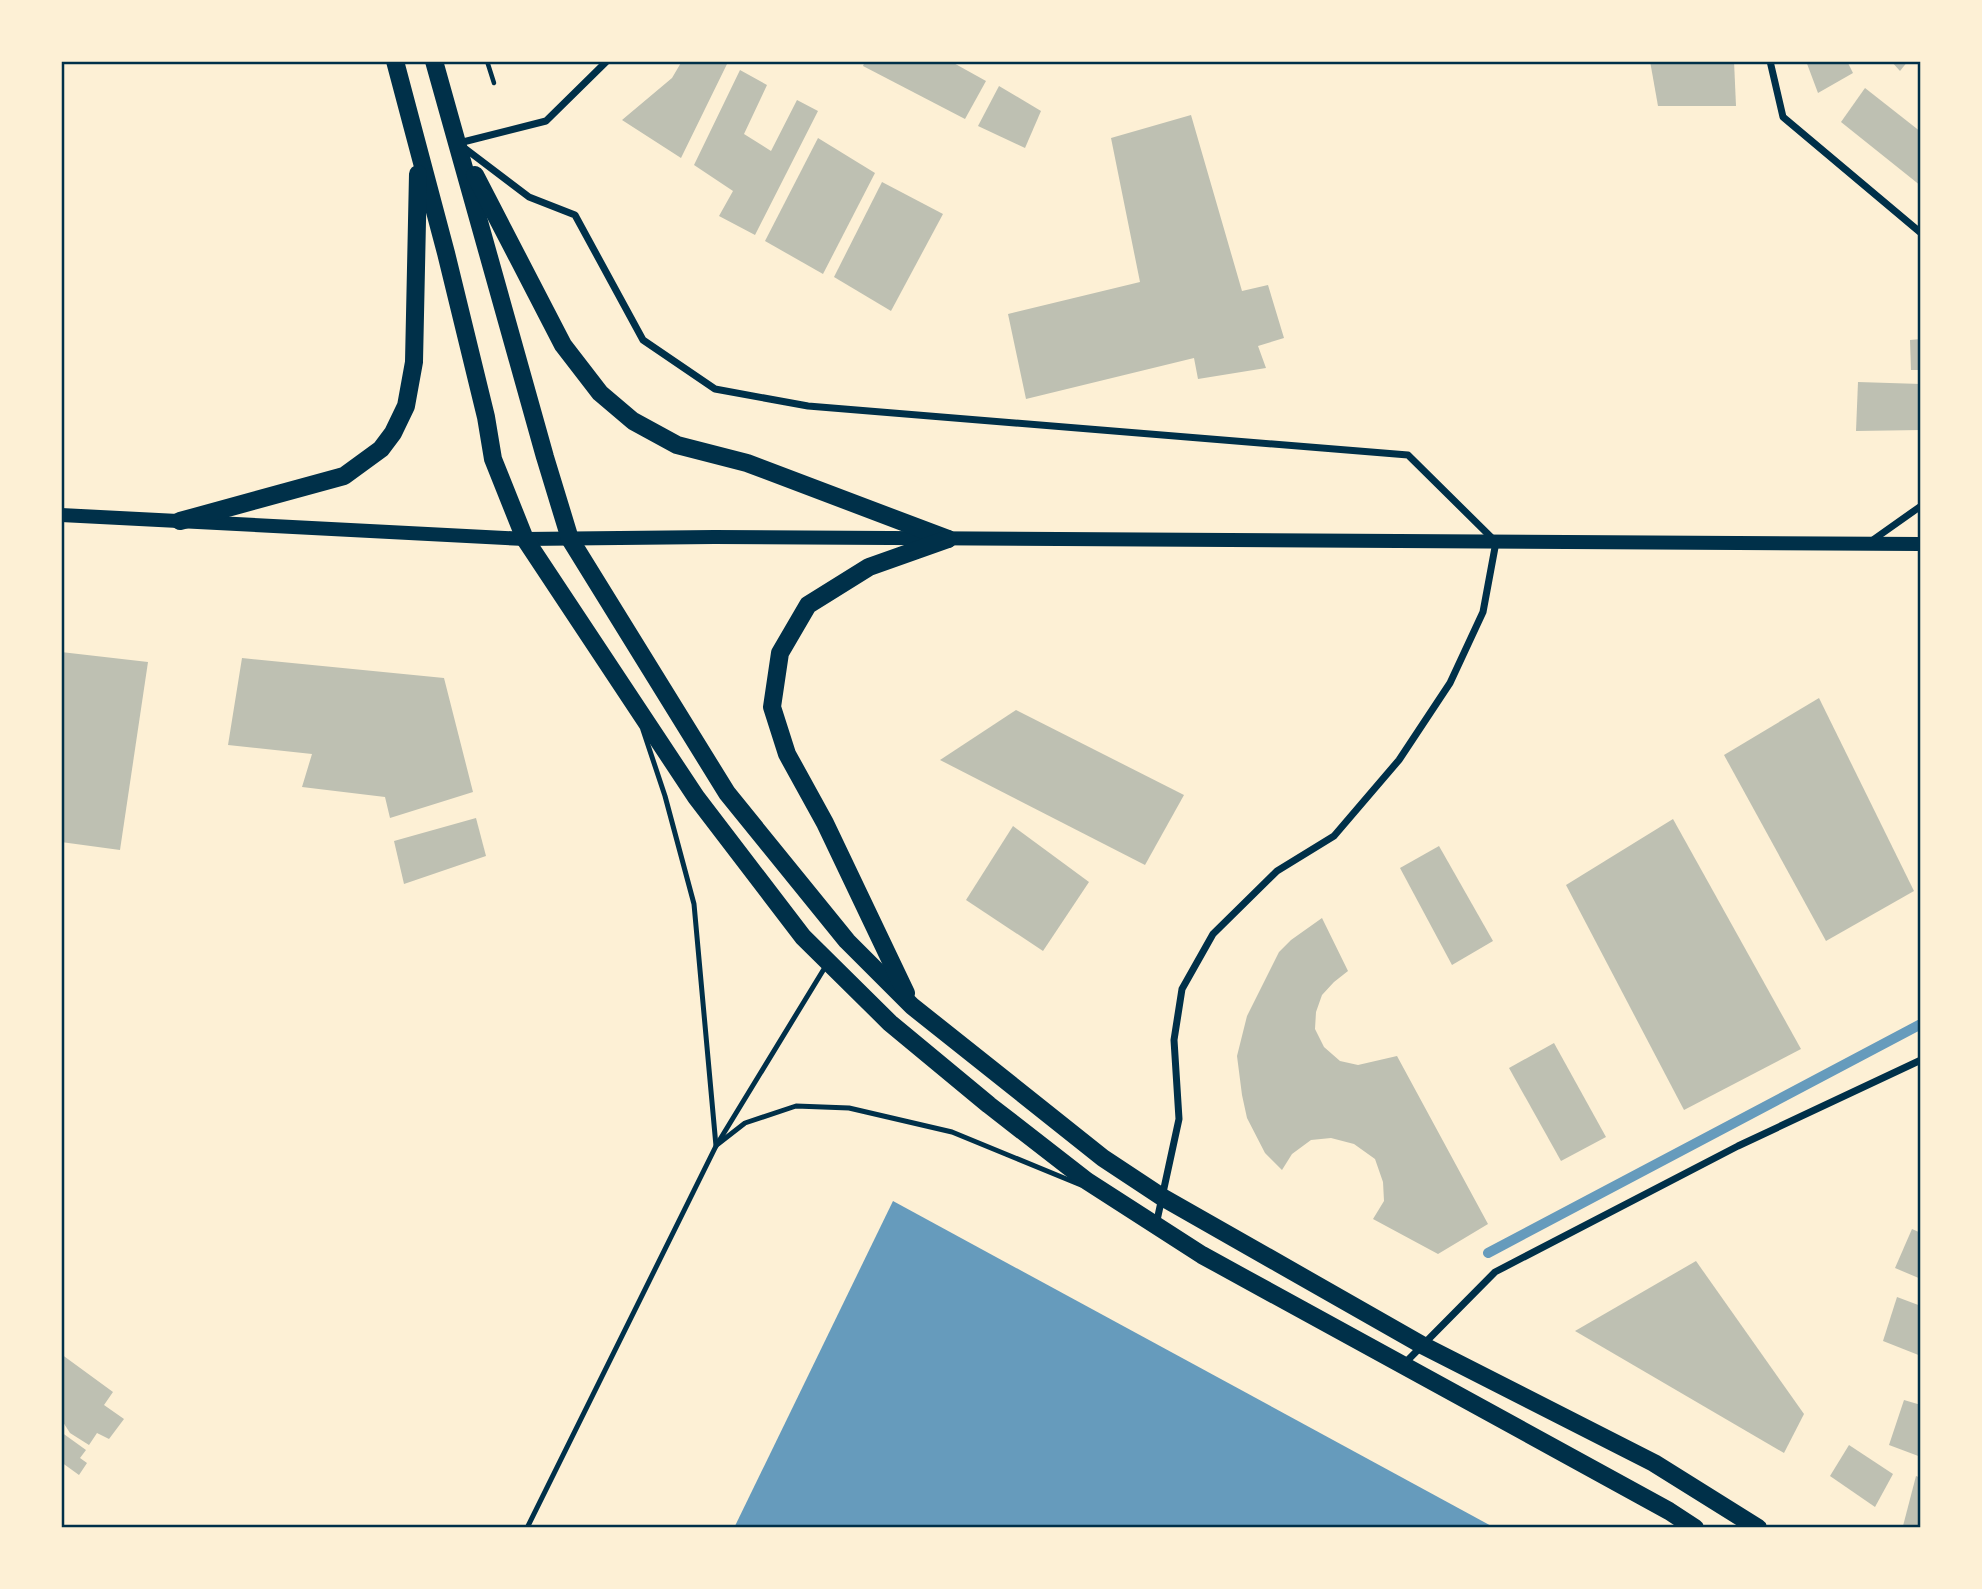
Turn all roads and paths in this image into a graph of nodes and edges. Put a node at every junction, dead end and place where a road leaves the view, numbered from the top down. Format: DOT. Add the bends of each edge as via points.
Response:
graph roads {
  1 [pos="395,61"];
  2 [pos="434,61"];
  3 [pos="488,61"];
  4 [pos="607,61"];
  5 [pos="1770,61"];
  6 [pos="494,83"];
  7 [pos="458,143"];
  8 [pos="419,153"];
  9 [pos="1921,233"];
  10 [pos="1921,506"];
  11 [pos="61,515"];
  12 [pos="180,521"];
  13 [pos="525,539"];
  14 [pos="570,539"];
  15 [pos="948,539"];
  16 [pos="1496,542"];
  17 [pos="1868,544"];
  18 [pos="1921,544"];
  19 [pos="636,708"];
  20 [pos="828,962"];
  21 [pos="912,1006"];
  22 [pos="1921,1060"];
  23 [pos="716,1146"];
  24 [pos="1163,1197"];
  25 [pos="1118,1201"];
  26 [pos="1156,1226"];
  27 [pos="1422,1345"];
  28 [pos="1402,1365"];
  29 [pos="527,1528"];
  30 [pos="1695,1528"];
  31 [pos="1758,1528"];
  1 -- 8 [label="main road"];
  2 -- 7 [label="main road"];
  3 -- 6 [label="path"];
  4 -- 7 [label="street" via="545,121"];
  5 -- 9 [label="street" via="1783,117"];
  7 -- 14 [label="main road"];
  7 -- 15 [label="main road" via="563,345 600,393 633,421 677,445 747,463"];
  7 -- 16 [label="street" via="529,197 575,215 643,340 715,389 808,406 1408,455"];
  8 -- 12 [label="main road" via="414,362 406,406 393,433 381,449 344,476"];
  8 -- 13 [label="main road" via="493,458"];
  10 -- 17 [label="street"];
  11 -- 12 [label="main road"];
  12 -- 13 [label="main road"];
  13 -- 14 [label="main road"];
  13 -- 19 [label="main road"];
  14 -- 15 [label="main road"];
  14 -- 21 [label="main road" via="727,793 847,941"];
  15 -- 16 [label="main road"];
  15 -- 21 [label="main road" via="869,567 808,605 780,653 772,707 787,754"];
  16 -- 17 [label="main road"];
  16 -- 24 [label="street" via="1483,612 1450,683 1399,760 1334,836 1278,871 1213,934 1182,989 1174,1040 1179,1119"];
  17 -- 18 [label="main road"];
  19 -- 20 [label="main road" via="696,797 803,937"];
  19 -- 23 [label="lane" via="694,904"];
  20 -- 23 [label="lane"];
  20 -- 25 [label="main road" via="890,1023 979,1097"];
  21 -- 24 [label="main road" via="1104,1158"];
  22 -- 27 [label="street" via="1738,1146 1495,1272"];
  23 -- 25 [label="lane" via="745,1124 796,1106 849,1108 952,1132"];
  23 -- 29 [label="lane"];
  24 -- 26 [label="street"];
  24 -- 27 [label="main road"];
  25 -- 26 [label="main road"];
  26 -- 28 [label="main road"];
  27 -- 28 [label="street"];
  27 -- 31 [label="main road" via="1654,1464"];
  28 -- 30 [label="main road"];
}
